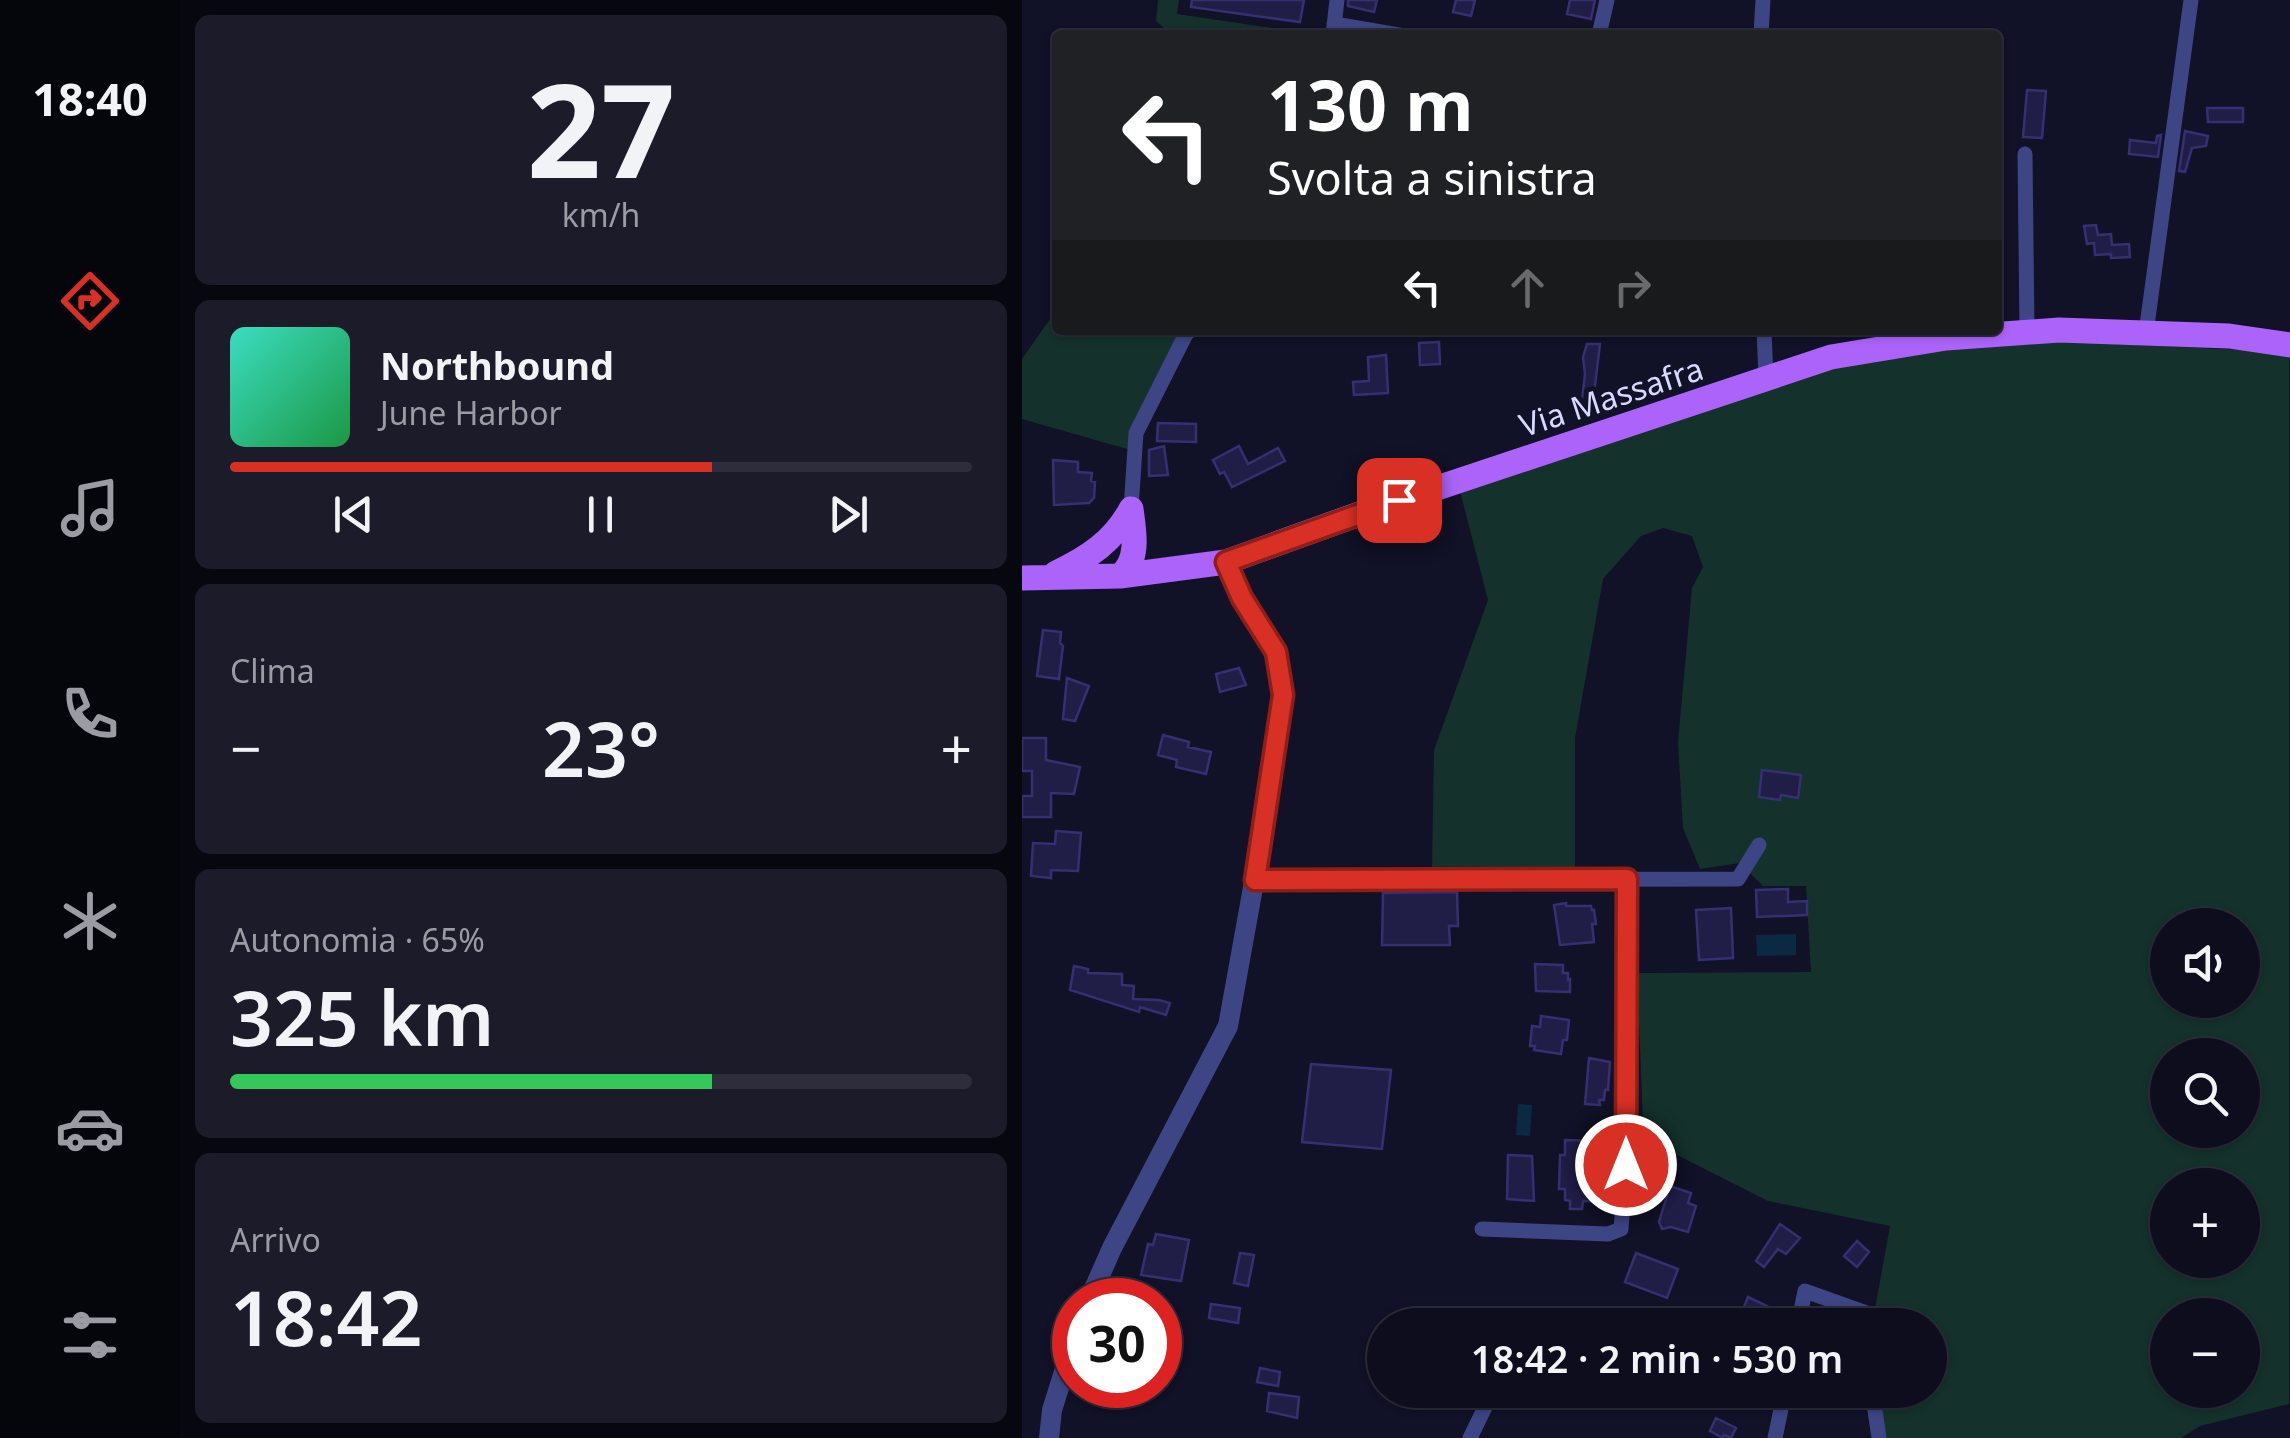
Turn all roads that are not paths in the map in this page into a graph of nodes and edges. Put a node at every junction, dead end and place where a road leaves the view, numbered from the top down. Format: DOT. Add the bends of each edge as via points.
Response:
graph roads {
  1 [pos="1337,0"];
  2 [pos="1607,0"];
  3 [pos="1764,0"];
  4 [pos="2191,0"];
  5 [pos="1334,29"];
  6 [pos="1600,30"];
  7 [pos="1761,30"];
  8 [pos="2025,154"];
  9 [pos="2028,332"];
  10 [pos="2146,333"];
  11 [pos="2002,334"];
  12 [pos="1185,335"];
  13 [pos="1764,335"];
  14 [pos="1987,335"];
  15 [pos="2290,345"];
  16 [pos="1766,378"];
  17 [pos="1126,521"];
  18 [pos="1226,562"];
  19 [pos="1178,569"];
  20 [pos="1120,576"];
  21 [pos="1035,578"];
  22 [pos="1759,846"];
  23 [pos="1627,879"];
  24 [pos="1255,880"];
  25 [pos="1482,1229"];
  26 [pos="1099,1278"];
  27 [pos="1802,1308"];
  28 [pos="1853,1308"];
  29 [pos="1053,1408"];
  30 [pos="1485,1408"];
  31 [pos="1781,1408"];
  32 [pos="1875,1408"];
  33 [pos="1049,1438"];
  34 [pos="1470,1438"];
  35 [pos="1775,1438"];
  36 [pos="1879,1438"];
  1 -- 5 [label="street"];
  2 -- 6 [label="street"];
  3 -- 7 [label="street"];
  4 -- 10 [label="street"];
  8 -- 9 [label="street"];
  9 -- 10 [label="main road, Via Massafra"];
  9 -- 11 [label="main road, Via Massafra"];
  10 -- 15 [label="main road, Via Massafra"];
  12 -- 17 [label="street" via="1136,433"];
  13 -- 16 [label="street"];
  14 -- 16 [label="main road, Via Massafra" via="1831,357"];
  16 -- 18 [label="main road, Via Massafra"];
  17 -- 19 [label="main road"];
  17 -- 20 [label="main road" via="1109,550 1109,563"];
  17 -- 21 [label="main road" via="1094,552"];
  18 -- 19 [label="main road, Via Massafra"];
  18 -- 24 [label="street" via="1276,652 1283,695"];
  19 -- 20 [label="main road, Via Massafra"];
  20 -- 21 [label="main road, Via Massafra"];
  22 -- 23 [label="street" via="1738,879"];
  23 -- 24 [label="street"];
  23 -- 25 [label="street" via="1621,1229"];
  24 -- 26 [label="street" via="1228,1026"];
  27 -- 28 [label="street" via="1805,1291"];
  29 -- 33 [label="street"];
  30 -- 34 [label="street"];
  31 -- 35 [label="street"];
  32 -- 36 [label="street"];
}
